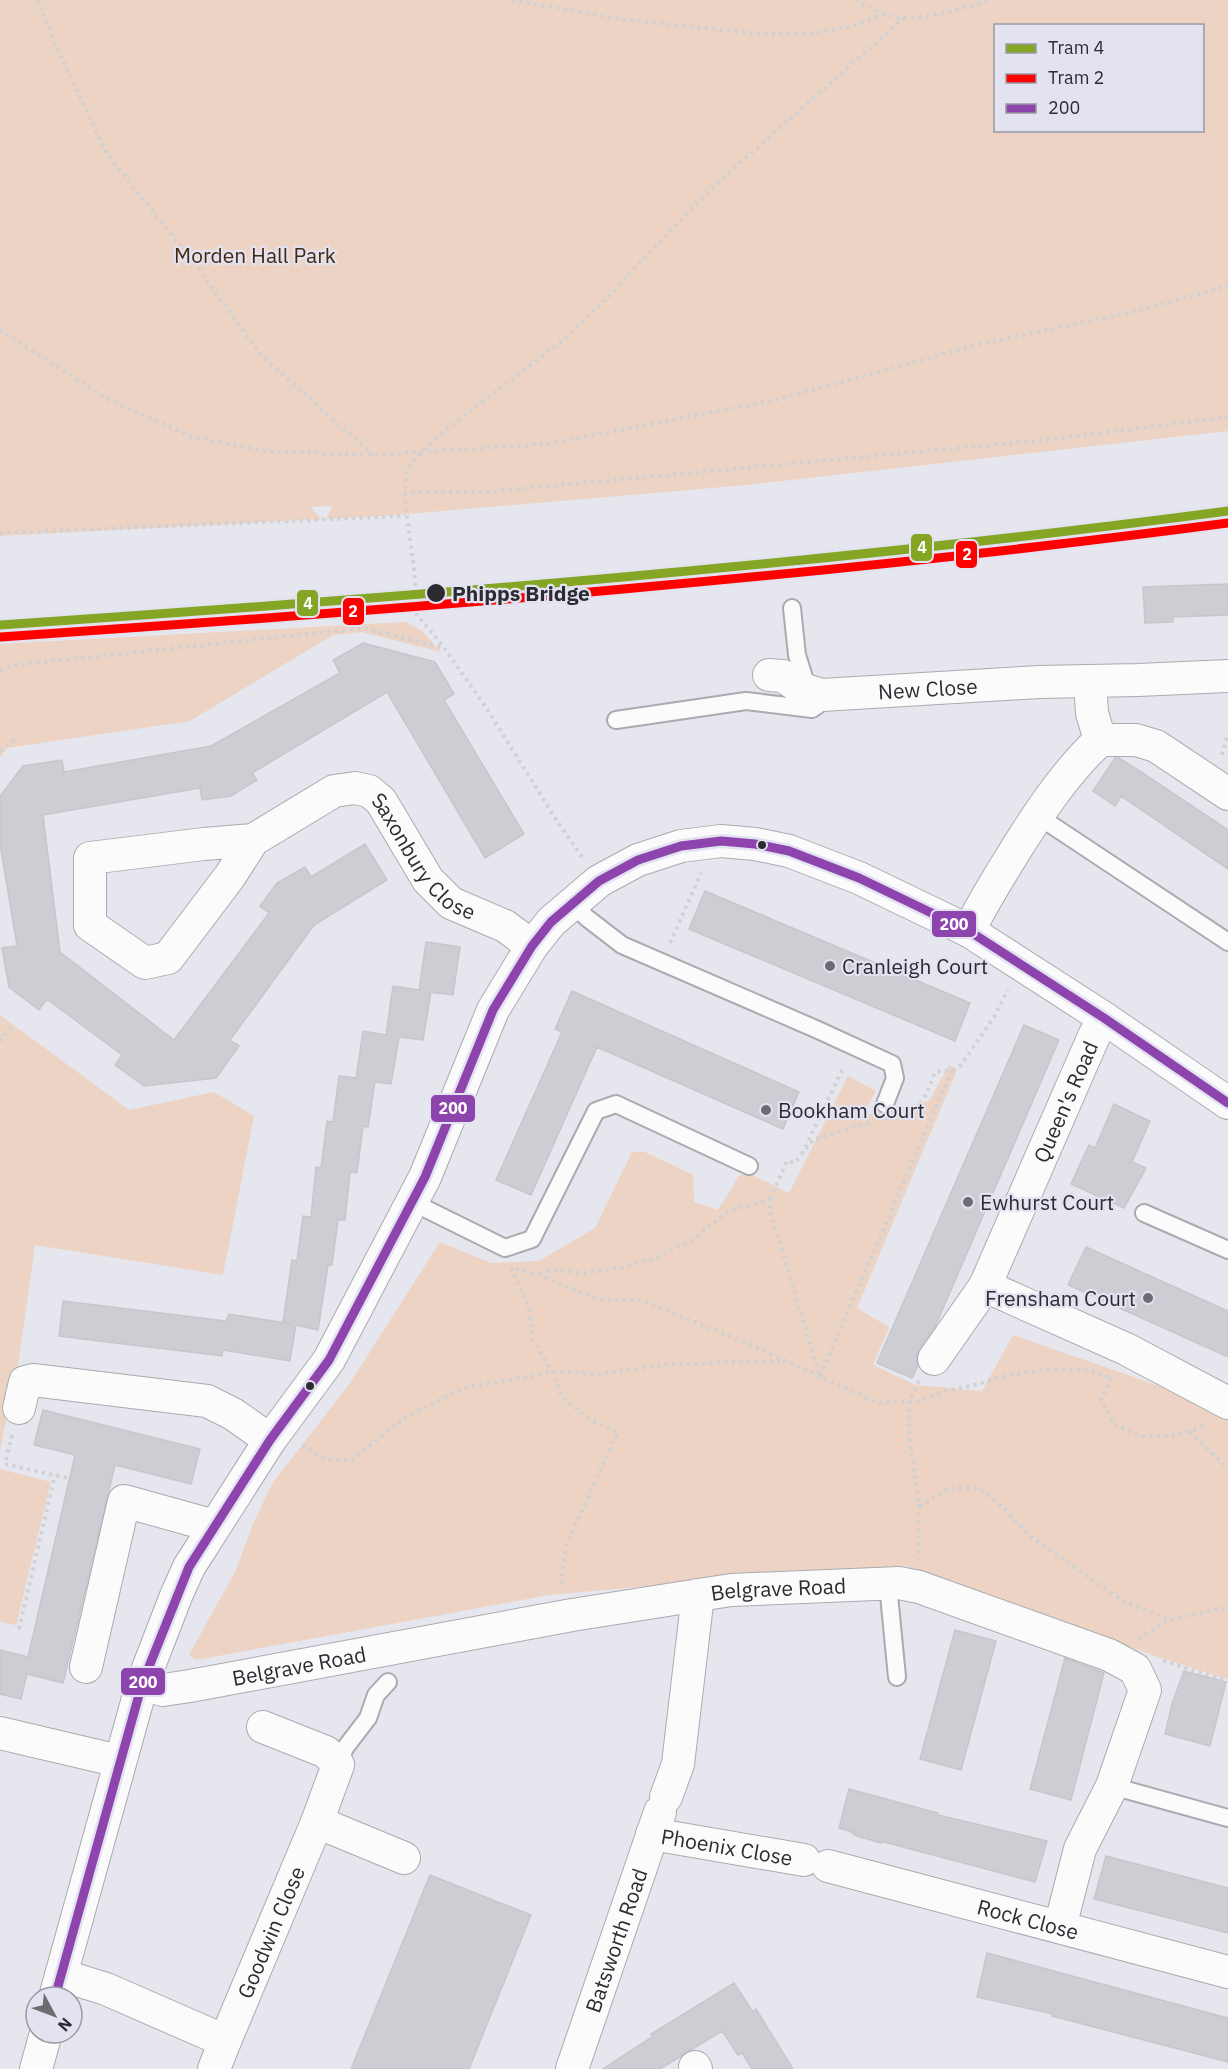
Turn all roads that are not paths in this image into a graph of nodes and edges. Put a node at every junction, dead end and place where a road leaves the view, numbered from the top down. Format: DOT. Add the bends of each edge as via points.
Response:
graph roads {
  1 [pos="792,608"];
  2 [pos="769,675"];
  3 [pos="1228,676"];
  4 [pos="1090,681"];
  5 [pos="815,693"];
  6 [pos="616,720"];
  7 [pos="1100,740"];
  8 [pos="1228,794"];
  9 [pos="1038,816"];
  10 [pos="253,840"];
  11 [pos="571,903"];
  12 [pos="969,931"];
  13 [pos="1228,942"];
  14 [pos="532,946"];
  15 [pos="1104,1018"];
  16 [pos="1228,1103"];
  17 [pos="885,1104"];
  18 [pos="749,1166"];
  19 [pos="412,1202"];
  20 [pos="1144,1213"];
  21 [pos="1228,1250"];
  22 [pos="985,1286"];
  23 [pos="934,1359"];
  24 [pos="1226,1402"];
  25 [pos="18,1408"];
  26 [pos="275,1433"];
  27 [pos="214,1526"];
  28 [pos="888,1585"];
  29 [pos="698,1595"];
  30 [pos="86,1667"];
  31 [pos="897,1677"];
  32 [pos="388,1682"];
  33 [pos="142,1684"];
  34 [pos="263,1727"];
  35 [pos="0,1733"];
  36 [pos="119,1761"];
  37 [pos="338,1765"];
  38 [pos="1112,1786"];
  39 [pos="659,1814"];
  40 [pos="1228,1818"];
  41 [pos="317,1822"];
  42 [pos="404,1858"];
  43 [pos="816,1863"];
  44 [pos="1060,1927"];
  45 [pos="1228,1972"];
  46 [pos="58,1985"];
  47 [pos="84,1988"];
  48 [pos="43,2045"];
  49 [pos="220,2055"];
  50 [pos="36,2069"];
  51 [pos="572,2069"];
  1 -- 5 [label="lane" via="797,655"];
  2 -- 5 [label="street" via="783,676"];
  3 -- 4 [label="street, New Close"];
  4 -- 5 [label="street, New Close"];
  4 -- 7 [label="street" via="1092,713"];
  5 -- 6 [label="lane" via="818,705 812,709 746,701"];
  7 -- 8 [label="street" via="1136,740 1156,746"];
  7 -- 9 [label="street" via="1077,760"];
  9 -- 12 [label="street" via="982,903"];
  9 -- 13 [label="lane"];
  10 -- 10 [label="street, Saxonbury Close" via="168,958 145,963 90,925 90,858"];
  10 -- 14 [label="street, Saxonbury Close" via="334,791 369,791 381,801 428,880 452,903 506,926"];
  11 -- 12 [label="street" via="599,881 638,860 681,846 732,842 789,851 859,878"];
  11 -- 14 [label="street"];
  11 -- 17 [label="lane" via="622,945 892,1064 895,1078"];
  12 -- 15 [label="street"];
  14 -- 19 [label="street" via="493,1010"];
  15 -- 16 [label="street"];
  15 -- 22 [label="street, Queen's Road"];
  18 -- 19 [label="lane" via="616,1104 596,1111 532,1239 506,1248"];
  19 -- 26 [label="street" via="329,1360"];
  20 -- 21 [label="lane"];
  22 -- 23 [label="street, Queen's Road"];
  22 -- 24 [label="street" via="1126,1349"];
  25 -- 26 [label="street" via="26,1382 57,1382 207,1401"];
  26 -- 27 [label="street"];
  27 -- 30 [label="street" via="124,1501"];
  27 -- 33 [label="street" via="189,1567"];
  28 -- 29 [label="street, Belgrave Road" via="731,1590"];
  28 -- 31 [label="lane"];
  28 -- 38 [label="street, Belgrave Road" via="919,1587 1122,1662 1145,1690"];
  29 -- 33 [label="street, Belgrave Road" via="190,1686 164,1690"];
  29 -- 39 [label="street, Batsworth Road" via="678,1764"];
  32 -- 37 [label="lane" via="376,1695 368,1718 345,1748"];
  33 -- 36 [label="street"];
  34 -- 37 [label="street" via="326,1752"];
  35 -- 36 [label="street"];
  36 -- 46 [label="street"];
  37 -- 41 [label="street, Goodwin Close"];
  38 -- 40 [label="lane"];
  38 -- 44 [label="street" via="1080,1849"];
  39 -- 43 [label="street, Phoenix Close"];
  39 -- 51 [label="street, Batsworth Road"];
  41 -- 42 [label="street"];
  41 -- 49 [label="street, Goodwin Close"];
  43 -- 44 [label="street, Rock Close"];
  44 -- 45 [label="street, Rock Close"];
  47 -- 49 [label="street, Goodwin Close" via="105,1989"];
  48 -- 50 [label="street"];
}
